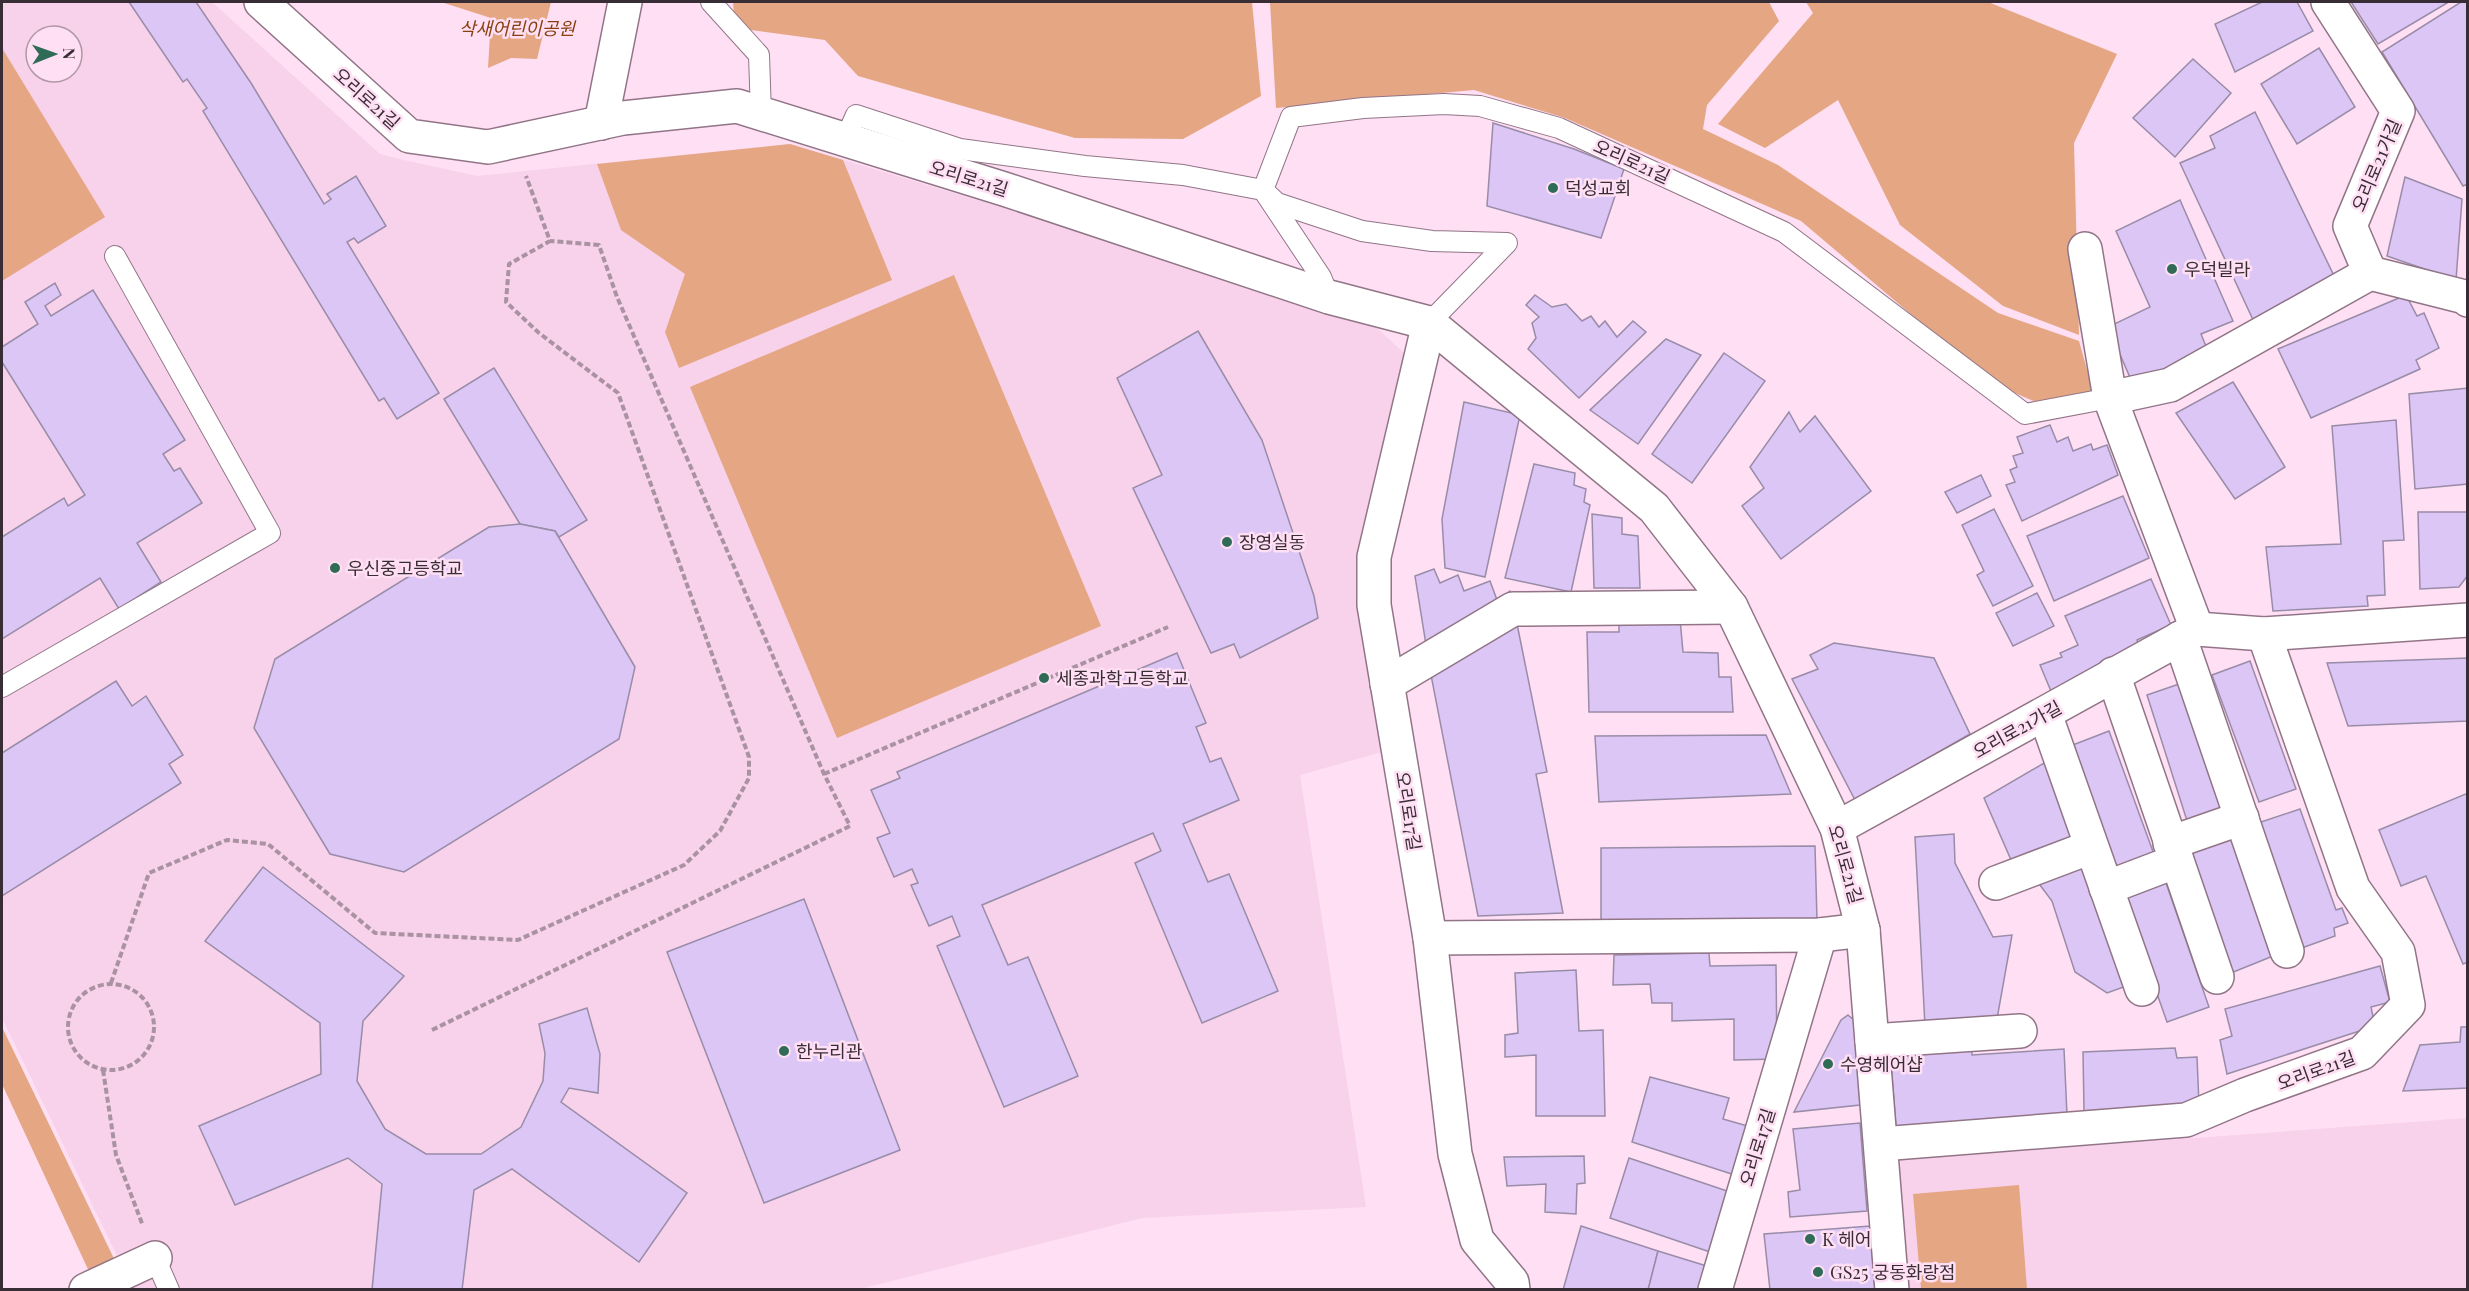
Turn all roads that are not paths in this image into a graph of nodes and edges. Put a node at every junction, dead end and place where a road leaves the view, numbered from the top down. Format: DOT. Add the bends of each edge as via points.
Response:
graph roads {
  1 [pos="261,2"];
  2 [pos="625,2"];
  3 [pos="711,2"];
  4 [pos="2328,2"];
  5 [pos="761,114"];
  6 [pos="601,123"];
  7 [pos="845,140"];
  8 [pos="1263,190"];
  9 [pos="2085,249"];
  10 [pos="115,256"];
  11 [pos="2370,273"];
  12 [pos="1329,297"];
  13 [pos="2467,297"];
  14 [pos="1429,323"];
  15 [pos="2110,398"];
  16 [pos="1731,607"];
  17 [pos="2468,620"];
  18 [pos="2189,634"];
  19 [pos="2264,634"];
  20 [pos="2113,674"];
  21 [pos="1388,684"];
  22 [pos="2,687"];
  23 [pos="2045,714"];
  24 [pos="2242,818"];
  25 [pos="1837,828"];
  26 [pos="2091,847"];
  27 [pos="2174,852"];
  28 [pos="1996,883"];
  29 [pos="2106,888"];
  30 [pos="1863,930"];
  31 [pos="1820,935"];
  32 [pos="1430,938"];
  33 [pos="2288,951"];
  34 [pos="2217,977"];
  35 [pos="2142,990"];
  36 [pos="2020,1031"];
  37 [pos="1872,1041"];
  38 [pos="1881,1144"];
  39 [pos="155,1258"];
  40 [pos="86,1290"];
  41 [pos="169,1290"];
  42 [pos="1513,1290"];
  43 [pos="1715,1290"];
  44 [pos="1892,1290"];
  1 -- 6 [label="street, 오리로21길" via="409,136 488,147"];
  2 -- 6 [label="street"];
  3 -- 5 [label="lane" via="759,55"];
  4 -- 11 [label="street, 오리로21가길" via="2398,111 2350,226"];
  5 -- 6 [label="street, 오리로21길" via="737,106"];
  5 -- 7 [label="street, 오리로21길"];
  7 -- 8 [label="lane" via="856,115 960,149 1183,175"];
  7 -- 12 [label="street, 오리로21길"];
  8 -- 12 [label="lane"];
  8 -- 14 [label="lane" via="1277,202 1362,231 1432,241 1507,243"];
  8 -- 15 [label="lane, 오리로21길" via="1291,117 1363,108 1480,106 1559,128 1784,232 2025,414"];
  9 -- 15 [label="street"];
  10 -- 22 [label="lane" via="270,533"];
  11 -- 13 [label="street"];
  11 -- 15 [label="street" via="2170,385"];
  12 -- 14 [label="street, 오리로21길"];
  14 -- 16 [label="street, 오리로21길" via="1654,508"];
  14 -- 21 [label="street, 오리로17길" via="1374,557 1374,605"];
  15 -- 18 [label="street"];
  16 -- 21 [label="street" via="1513,609"];
  16 -- 25 [label="street, 오리로21길"];
  17 -- 19 [label="street"];
  18 -- 19 [label="street"];
  18 -- 20 [label="street, 오리로21가길"];
  18 -- 24 [label="street"];
  19 -- 38 [label="street, 오리로21길" via="2353,888 2398,952 2408,1005 2362,1053 2186,1120"];
  20 -- 23 [label="street, 오리로21가길"];
  20 -- 27 [label="street"];
  21 -- 32 [label="street, 오리로17길"];
  23 -- 25 [label="street, 오리로21가길"];
  23 -- 26 [label="street"];
  24 -- 27 [label="street"];
  24 -- 33 [label="street"];
  25 -- 30 [label="street, 오리로21길"];
  26 -- 28 [label="street"];
  26 -- 29 [label="street"];
  27 -- 29 [label="street"];
  27 -- 34 [label="street"];
  29 -- 35 [label="street"];
  30 -- 31 [label="street"];
  30 -- 37 [label="street, 오리로21길"];
  31 -- 32 [label="street"];
  31 -- 43 [label="street, 오리로17길"];
  32 -- 42 [label="street, 오리로17길" via="1455,1154 1477,1240 1512,1282"];
  36 -- 37 [label="street"];
  37 -- 38 [label="street, 오리로21길"];
  38 -- 44 [label="street, 오리로21길"];
  39 -- 40 [label="street"];
  39 -- 41 [label="lane"];
}
